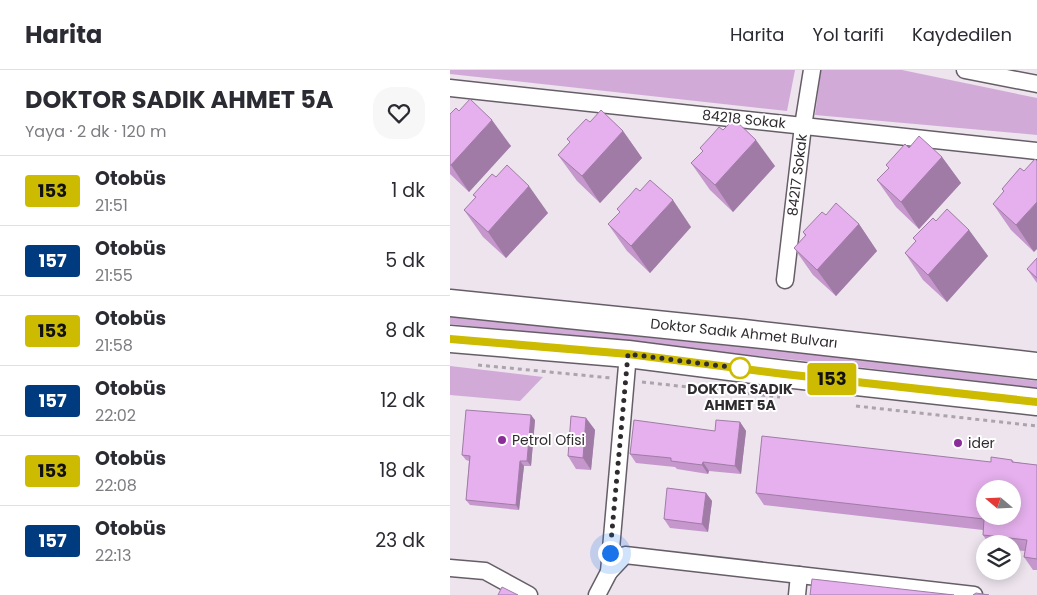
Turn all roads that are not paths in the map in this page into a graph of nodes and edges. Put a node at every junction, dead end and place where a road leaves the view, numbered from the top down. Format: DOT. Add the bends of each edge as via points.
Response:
graph roads {
  1 [pos="812,70"];
  2 [pos="965,70"];
  3 [pos="1037,84"];
  4 [pos="450,88"];
  5 [pos="803,126"];
  6 [pos="1037,151"];
  7 [pos="785,280"];
  8 [pos="450,303"];
  9 [pos="450,338"];
  10 [pos="628,354"];
  11 [pos="1037,366"];
  12 [pos="1037,402"];
  13 [pos="450,568"];
  14 [pos="609,572"];
  15 [pos="799,575"];
  16 [pos="529,595"];
  17 [pos="597,595"];
  18 [pos="797,595"];
  19 [pos="974,595"];
  1 -- 5 [label="street, 84217 Sokak"];
  2 -- 3 [label="street"];
  4 -- 5 [label="street, 84218 Sokak"];
  5 -- 6 [label="street, 84218 Sokak"];
  5 -- 7 [label="street, 84217 Sokak"];
  8 -- 11 [label="main road, Doktor Sadık Ahmet Bulvarı"];
  9 -- 10 [label="main road"];
  10 -- 12 [label="main road"];
  10 -- 14 [label="street"];
  13 -- 16 [label="street" via="485,570"];
  14 -- 15 [label="street" via="625,556"];
  14 -- 17 [label="street"];
  15 -- 18 [label="street"];
  15 -- 19 [label="street"];
}
